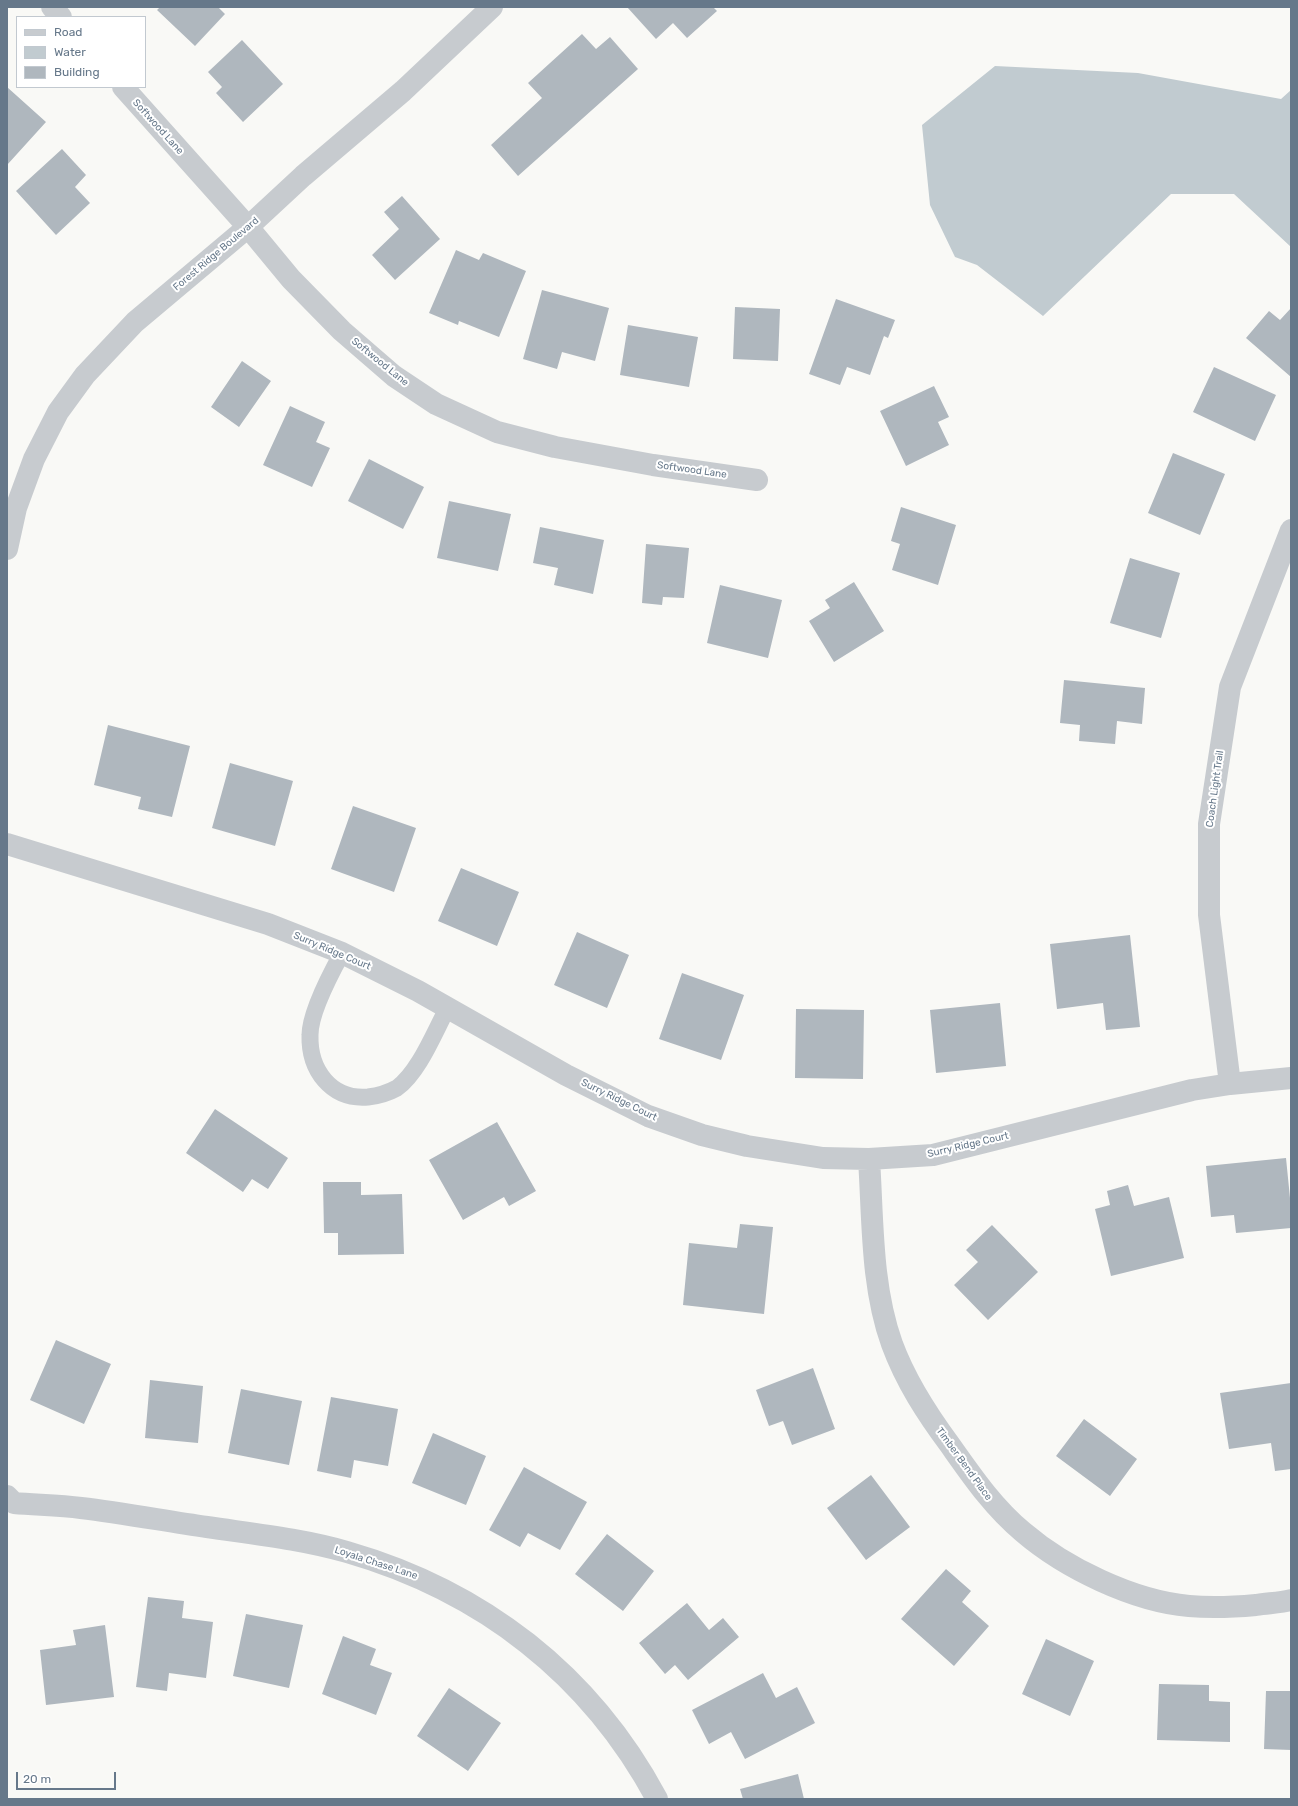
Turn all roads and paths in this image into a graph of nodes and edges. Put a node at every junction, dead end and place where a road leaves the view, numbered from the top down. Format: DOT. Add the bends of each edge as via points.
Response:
graph roads {
  1 [pos="52,7"];
  2 [pos="492,7"];
  3 [pos="60,16"];
  4 [pos="124,88"];
  5 [pos="248,227"];
  6 [pos="757,480"];
  7 [pos="1291,530"];
  8 [pos="7,549"];
  9 [pos="7,844"];
  10 [pos="342,953"];
  11 [pos="447,1008"];
  12 [pos="1291,1078"];
  13 [pos="1230,1084"];
  14 [pos="869,1159"];
  15 [pos="7,1496"];
  16 [pos="1291,1600"];
  17 [pos="657,1799"];
  1 -- 3 [label="street"];
  2 -- 5 [label="street, Forest Ridge Boulevard" via="403,91 303,176"];
  4 -- 5 [label="street, Softwood Lane"];
  5 -- 6 [label="street, Softwood Lane" via="291,279 342,331 394,376 436,404 497,432 555,448"];
  5 -- 8 [label="street, Forest Ridge Boulevard" via="134,322 85,375 58,412 34,459 16,508"];
  7 -- 13 [label="street, Coach Light Trail" via="1230,687 1209,824 1209,915"];
  9 -- 10 [label="street, Surry Ridge Court" via="268,924"];
  10 -- 11 [label="street, Surry Ridge Court"];
  10 -- 11 [label="lane" via="316,1008 310,1033 311,1054 318,1072 337,1092 358,1098 378,1096 397,1088 415,1069"];
  11 -- 14 [label="street, Surry Ridge Court" via="648,1116 746,1146 823,1158"];
  12 -- 13 [label="street, Surry Ridge Court"];
  13 -- 14 [label="street, Surry Ridge Court" via="1192,1090 933,1155"];
  14 -- 16 [label="street, Timber Bend Place" via="878,1285 892,1344 910,1386 924,1409 990,1501 1022,1532 1059,1558 1106,1582 1146,1597 1188,1606 1230,1607"];
  15 -- 17 [label="street, Loyala Chase Lane" via="14,1503 80,1508 286,1538 347,1552 425,1580 479,1608 525,1640 567,1678 614,1730"];
}
